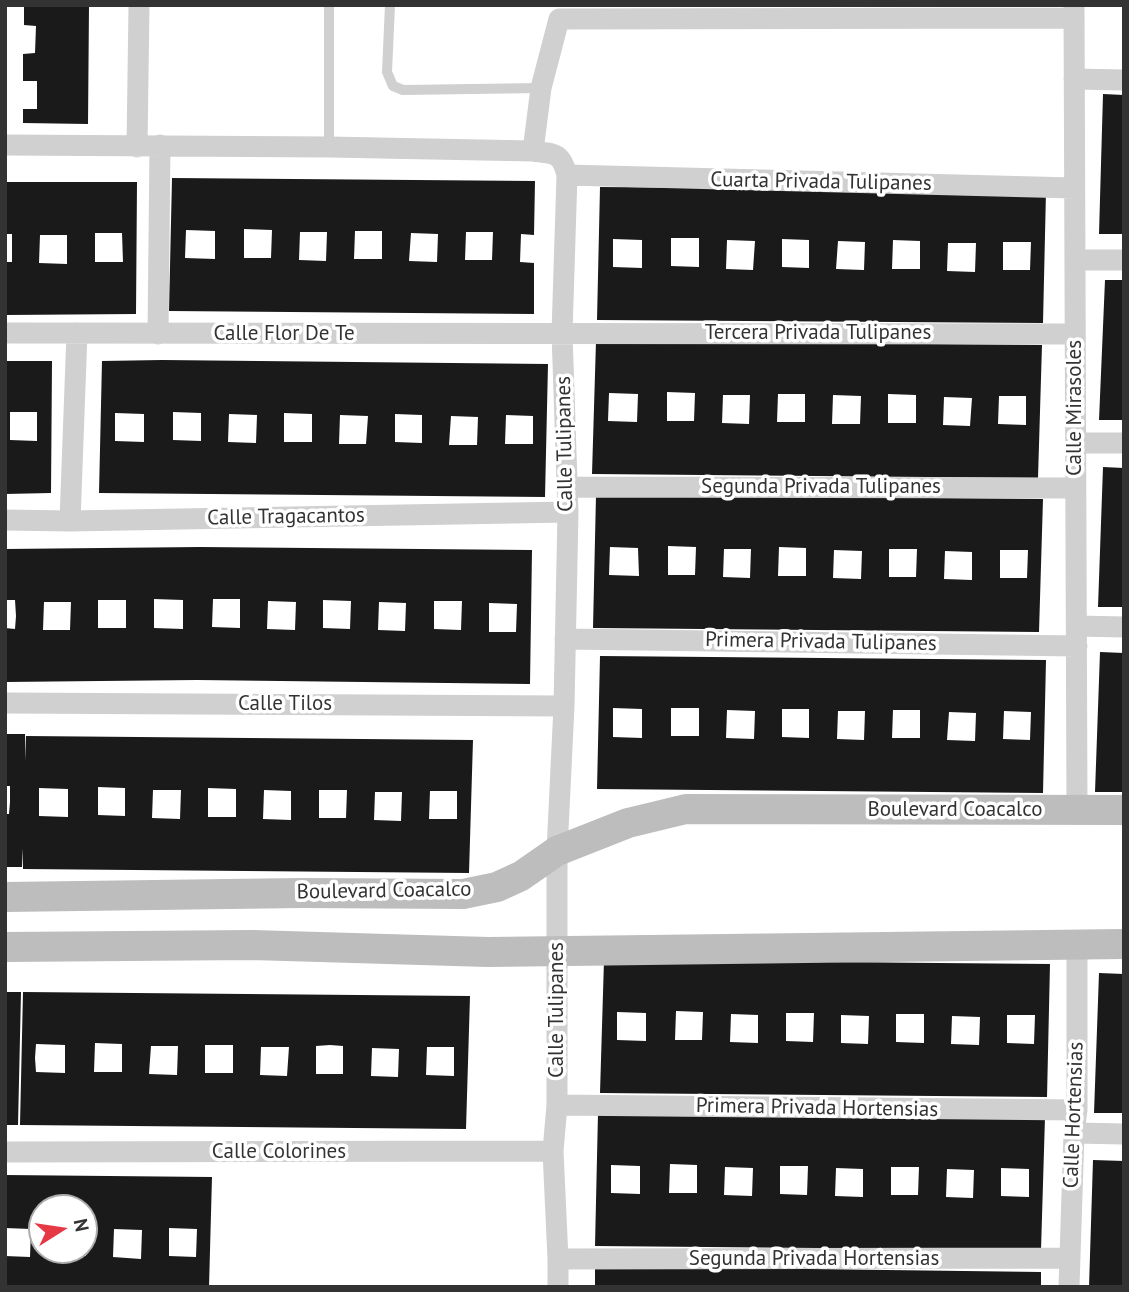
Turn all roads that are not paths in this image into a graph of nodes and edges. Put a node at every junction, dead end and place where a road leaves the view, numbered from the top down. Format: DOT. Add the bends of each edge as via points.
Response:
graph roads {
  1 [pos="139,5"];
  2 [pos="329,5"];
  3 [pos="390,5"];
  4 [pos="559,12"];
  5 [pos="1074,12"];
  6 [pos="1074,79"];
  7 [pos="1124,80"];
  8 [pos="541,88"];
  9 [pos="5,145"];
  10 [pos="160,145"];
  11 [pos="137,147"];
  12 [pos="329,147"];
  13 [pos="533,151"];
  14 [pos="567,175"];
  15 [pos="1074,188"];
  16 [pos="1075,260"];
  17 [pos="1124,260"];
  18 [pos="5,333"];
  19 [pos="77,333"];
  20 [pos="562,333"];
  21 [pos="158,334"];
  22 [pos="1074,334"];
  23 [pos="1076,443"];
  24 [pos="1124,443"];
  25 [pos="567,487"];
  26 [pos="1075,488"];
  27 [pos="568,512"];
  28 [pos="5,520"];
  29 [pos="70,521"];
  30 [pos="1124,626"];
  31 [pos="1077,636"];
  32 [pos="565,639"];
  33 [pos="5,703"];
  34 [pos="564,706"];
  35 [pos="1077,810"];
  36 [pos="1124,810"];
  37 [pos="557,851"];
  38 [pos="5,897"];
  39 [pos="1077,944"];
  40 [pos="1124,944"];
  41 [pos="5,947"];
  42 [pos="558,951"];
  43 [pos="557,1105"];
  44 [pos="1077,1111"];
  45 [pos="1074,1133"];
  46 [pos="1124,1134"];
  47 [pos="553,1151"];
  48 [pos="5,1152"];
  49 [pos="1069,1258"];
  50 [pos="558,1259"];
  51 [pos="558,1287"];
  52 [pos="1069,1287"];
  1 -- 11 [label="street"];
  2 -- 12 [label="lane"];
  3 -- 8 [label="lane" via="387,72 393,86 403,90"];
  4 -- 5 [label="street"];
  4 -- 8 [label="street"];
  5 -- 6 [label="street, Calle Mirasoles"];
  6 -- 7 [label="street"];
  6 -- 15 [label="street, Calle Mirasoles"];
  8 -- 13 [label="street"];
  9 -- 11 [label="street"];
  10 -- 11 [label="street"];
  10 -- 12 [label="street"];
  10 -- 21 [label="street"];
  12 -- 13 [label="street"];
  13 -- 14 [label="street" via="561,158"];
  14 -- 15 [label="street, Cuarta Privada Tulipanes"];
  14 -- 20 [label="street, Calle Tulipanes"];
  15 -- 16 [label="street, Calle Mirasoles"];
  16 -- 17 [label="street"];
  16 -- 22 [label="street, Calle Mirasoles"];
  18 -- 19 [label="street, Calle Flor De Te"];
  19 -- 21 [label="street, Calle Flor De Te"];
  19 -- 29 [label="street"];
  20 -- 21 [label="street, Calle Flor De Te"];
  20 -- 22 [label="street, Tercera Privada Tulipanes"];
  20 -- 25 [label="street, Calle Tulipanes"];
  22 -- 23 [label="street, Calle Mirasoles"];
  23 -- 24 [label="street"];
  23 -- 26 [label="street, Calle Mirasoles"];
  25 -- 26 [label="street, Segunda Privada Tulipanes"];
  25 -- 27 [label="street, Calle Tulipanes"];
  26 -- 31 [label="street, Calle Mirasoles"];
  27 -- 29 [label="street, Calle Tragacantos"];
  27 -- 32 [label="street, Calle Tulipanes"];
  28 -- 29 [label="street, Calle Tragacantos"];
  30 -- 31 [label="street, Primera Privada Tulipanes"];
  31 -- 32 [label="street, Primera Privada Tulipanes"];
  31 -- 35 [label="street, Calle Mirasoles"];
  32 -- 34 [label="street, Calle Tulipanes"];
  33 -- 34 [label="street, Calle Tilos"];
  34 -- 37 [label="street, Calle Tulipanes"];
  35 -- 36 [label="main road, Boulevard Coacalco"];
  35 -- 37 [label="main road, Boulevard Coacalco" via="686,809 628,823"];
  37 -- 38 [label="main road, Boulevard Coacalco" via="497,887 463,894"];
  37 -- 42 [label="street, Calle Tulipanes"];
  39 -- 40 [label="main road"];
  39 -- 42 [label="main road"];
  39 -- 44 [label="street, Calle Hortensias"];
  41 -- 42 [label="main road" via="252,945"];
  42 -- 43 [label="street, Calle Tulipanes"];
  43 -- 44 [label="street, Primera Privada Hortensias"];
  43 -- 47 [label="street, Calle Tulipanes"];
  44 -- 45 [label="street, Calle Hortensias"];
  45 -- 46 [label="street"];
  45 -- 49 [label="street, Calle Hortensias"];
  47 -- 48 [label="street, Calle Colorines"];
  47 -- 50 [label="street, Calle Tulipanes"];
  49 -- 50 [label="street, Segunda Privada Hortensias"];
  49 -- 52 [label="street, Calle Hortensias"];
  50 -- 51 [label="street, Calle Tulipanes"];
}
